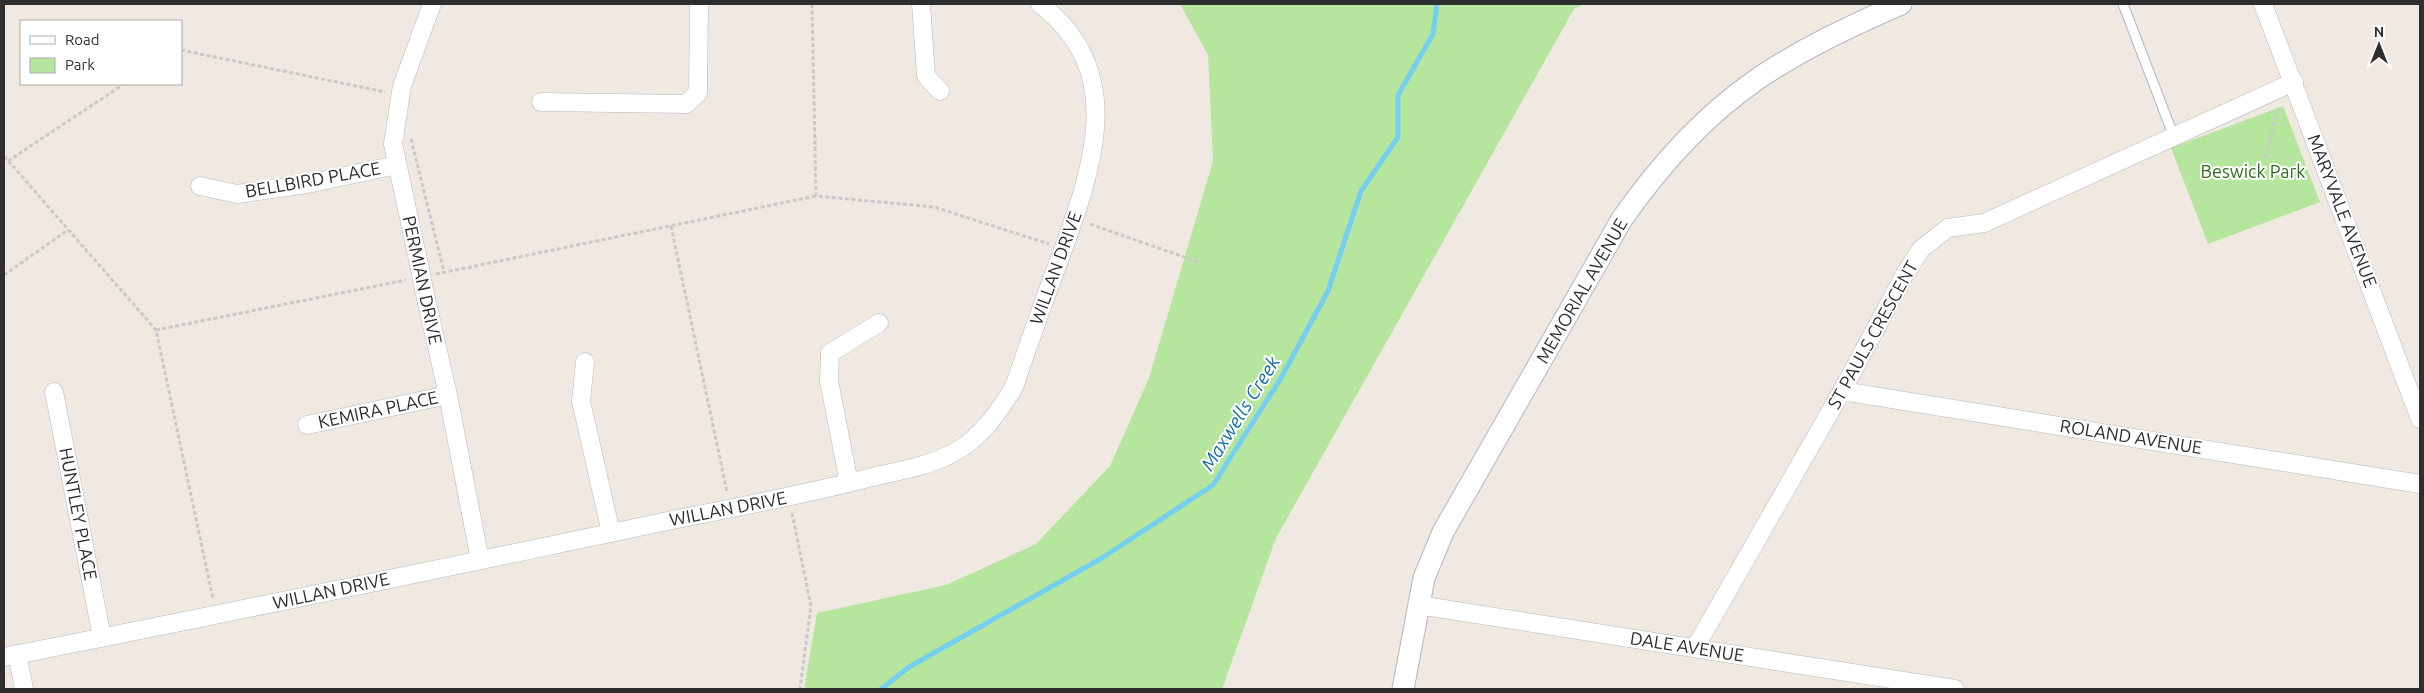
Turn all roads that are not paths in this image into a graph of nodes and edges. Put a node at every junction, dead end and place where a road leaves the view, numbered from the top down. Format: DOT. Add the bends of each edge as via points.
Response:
graph roads {
  1 [pos="432,4"];
  2 [pos="699,4"];
  3 [pos="921,4"];
  4 [pos="1040,4"];
  5 [pos="1901,4"];
  6 [pos="2124,4"];
  7 [pos="2264,4"];
  8 [pos="2289,84"];
  9 [pos="940,91"];
  10 [pos="541,102"];
  11 [pos="2174,137"];
  12 [pos="397,165"];
  13 [pos="200,186"];
  14 [pos="879,323"];
  15 [pos="585,362"];
  16 [pos="1842,391"];
  17 [pos="54,392"];
  18 [pos="448,395"];
  19 [pos="2420,419"];
  20 [pos="307,425"];
  21 [pos="849,483"];
  22 [pos="2420,484"];
  23 [pos="611,533"];
  24 [pos="480,560"];
  25 [pos="1418,605"];
  26 [pos="102,637"];
  27 [pos="1695,648"];
  28 [pos="10,656"];
  29 [pos="24,689"];
  30 [pos="1403,689"];
  31 [pos="1955,689"];
  1 -- 12 [label="street, PERMIAN DRIVE" via="401,96 393,144"];
  2 -- 10 [label="street" via="698,93 686,104"];
  3 -- 9 [label="street" via="926,76"];
  4 -- 21 [label="street, WILLAN DRIVE" via="1067,29 1083,54 1093,82 1096,141 1075,219 1014,387 988,424 954,452 926,464"];
  5 -- 25 [label="street, MEMORIAL AVENUE" via="1820,42 1756,80 1701,126 1645,186 1622,219 1443,532 1431,559"];
  6 -- 11 [label="lane"];
  7 -- 8 [label="street, MARYVALE AVENUE"];
  8 -- 11 [label="street, ST PAULS CRESCENT"];
  8 -- 19 [label="street, MARYVALE AVENUE"];
  11 -- 16 [label="street, ST PAULS CRESCENT" via="1984,223 1948,228 1921,249"];
  12 -- 13 [label="street, BELLBIRD PLACE" via="307,184 237,194"];
  12 -- 18 [label="street, PERMIAN DRIVE"];
  14 -- 21 [label="street" via="830,353 829,381"];
  15 -- 23 [label="street" via="581,401"];
  16 -- 22 [label="street, ROLAND AVENUE"];
  16 -- 27 [label="street, ST PAULS CRESCENT"];
  17 -- 26 [label="street, HUNTLEY PLACE"];
  18 -- 20 [label="street, KEMIRA PLACE"];
  18 -- 24 [label="street, PERMIAN DRIVE"];
  21 -- 23 [label="street, WILLAN DRIVE"];
  23 -- 24 [label="street, WILLAN DRIVE"];
  24 -- 26 [label="street, WILLAN DRIVE"];
  25 -- 27 [label="street, DALE AVENUE"];
  25 -- 30 [label="street, MEMORIAL AVENUE"];
  26 -- 28 [label="street, WILLAN DRIVE"];
  27 -- 31 [label="street, DALE AVENUE"];
  28 -- 29 [label="street"];
}
